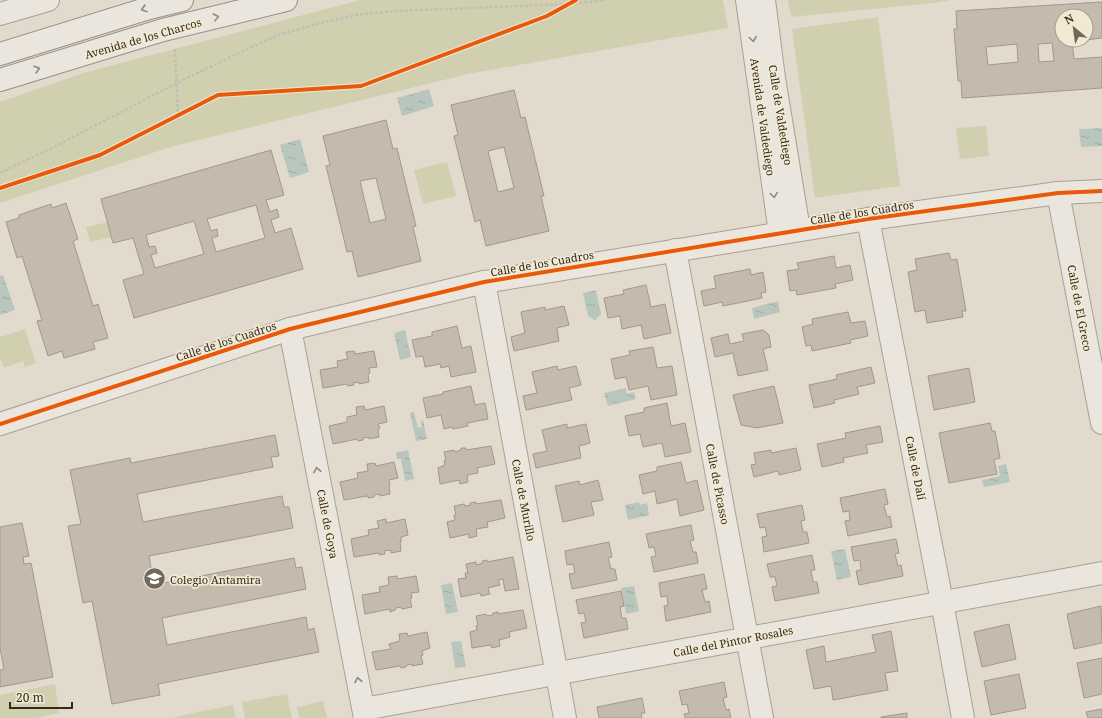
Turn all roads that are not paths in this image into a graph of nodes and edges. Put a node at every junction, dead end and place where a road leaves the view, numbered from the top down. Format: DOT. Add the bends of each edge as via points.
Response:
graph roads {
  1 [pos="48,0"];
  2 [pos="182,0"];
  3 [pos="286,0"];
  4 [pos="747,0"];
  5 [pos="764,0"];
  6 [pos="0,14"];
  7 [pos="0,54"];
  8 [pos="0,80"];
  9 [pos="1102,191"];
  10 [pos="1058,193"];
  11 [pos="868,219"];
  12 [pos="789,232"];
  13 [pos="674,250"];
  14 [pos="484,282"];
  15 [pos="290,329"];
  16 [pos="1102,423"];
  17 [pos="0,424"];
  18 [pos="1102,573"];
  19 [pos="942,602"];
  20 [pos="747,638"];
  21 [pos="557,674"];
  22 [pos="364,714"];
  23 [pos="565,718"];
  24 [pos="762,718"];
  25 [pos="963,718"];
  1 -- 6 [label="street"];
  2 -- 7 [label="street, one-way"];
  8 -- 3 [label="street, Avenida de los Charcos, one-way" via="163,30"];
  4 -- 12 [label="street, Avenida de Valdediego, one-way"];
  5 -- 12 [label="street, Calle de Valdediego"];
  9 -- 10 [label="street, Calle de los Cuadros"];
  10 -- 11 [label="street, Calle de los Cuadros"];
  10 -- 16 [label="street, Calle de El Greco"];
  11 -- 12 [label="street, Calle de los Cuadros"];
  11 -- 19 [label="street, Calle de Dalí"];
  12 -- 13 [label="street, Calle de los Cuadros"];
  13 -- 14 [label="street, Calle de los Cuadros"];
  13 -- 20 [label="street, Calle de Picasso"];
  14 -- 15 [label="street, Calle de los Cuadros"];
  14 -- 21 [label="street, Calle de Murillo"];
  15 -- 17 [label="street, Calle de los Cuadros"];
  22 -- 15 [label="street, Calle de Goya, one-way"];
  18 -- 19 [label="street, Calle del Pintor Rosales"];
  19 -- 20 [label="street, Calle del Pintor Rosales"];
  19 -- 25 [label="street, Calle de Dalí"];
  20 -- 21 [label="street, Calle del Pintor Rosales"];
  20 -- 24 [label="street, Calle de Picasso"];
  21 -- 22 [label="street, Calle del Pintor Rosales"];
  21 -- 23 [label="street, Calle de Murillo"];
}
